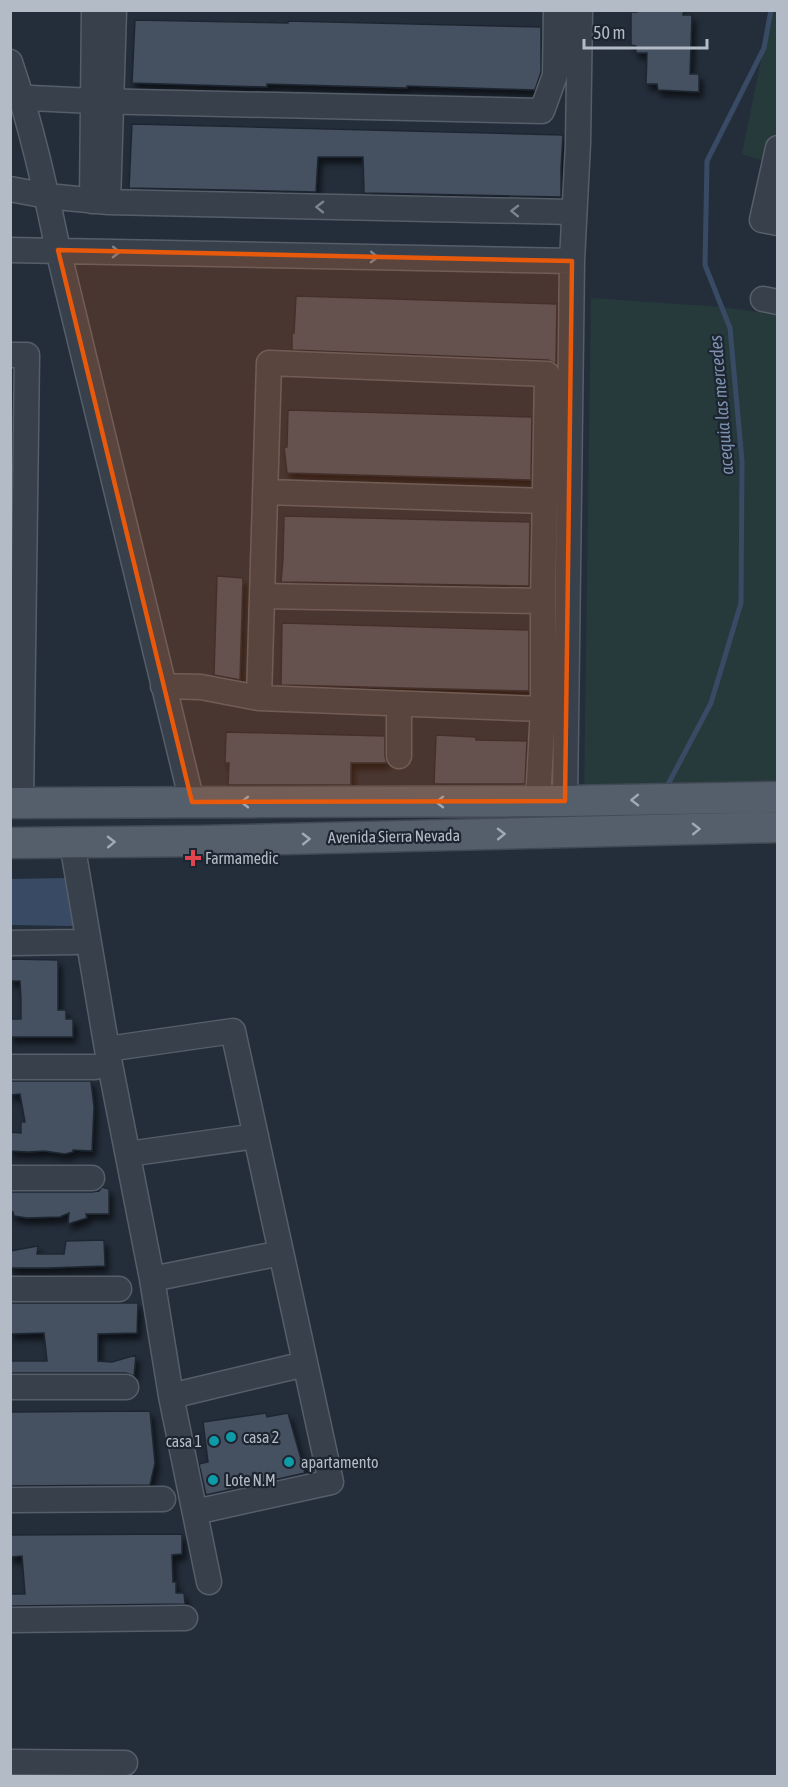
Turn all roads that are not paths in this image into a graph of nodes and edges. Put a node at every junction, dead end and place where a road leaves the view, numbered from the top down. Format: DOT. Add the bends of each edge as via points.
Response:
graph roads {
  1 [pos="94,10"];
  2 [pos="114,10"];
  3 [pos="556,10"];
  4 [pos="580,10"];
  5 [pos="10,62"];
  6 [pos="16,97"];
  7 [pos="103,101"];
  8 [pos="776,162"];
  9 [pos="10,189"];
  10 [pos="47,196"];
  11 [pos="100,202"];
  12 [pos="573,212"];
  13 [pos="777,223"];
  14 [pos="10,250"];
  15 [pos="58,250"];
  16 [pos="572,261"];
  17 [pos="10,354"];
  18 [pos="18,458"];
  19 [pos="266,492"];
  20 [pos="545,501"];
  21 [pos="17,568"];
  22 [pos="263,596"];
  23 [pos="543,601"];
  24 [pos="17,672"];
  25 [pos="163,686"];
  26 [pos="259,698"];
  27 [pos="399,704"];
  28 [pos="543,709"];
  29 [pos="399,756"];
  30 [pos="777,797"];
  31 [pos="551,801"];
  32 [pos="192,802"];
  33 [pos="16,803"];
  34 [pos="777,827"];
  35 [pos="10,843"];
  36 [pos="72,843"];
  37 [pos="75,942"];
  38 [pos="10,943"];
  39 [pos="101,1058"];
  40 [pos="10,1067"];
  41 [pos="256,1137"];
  42 [pos="128,1154"];
  43 [pos="10,1178"];
  44 [pos="92,1178"];
  45 [pos="281,1253"];
  46 [pos="152,1280"];
  47 [pos="119,1288"];
  48 [pos="10,1289"];
  49 [pos="305,1364"];
  50 [pos="10,1387"];
  51 [pos="126,1387"];
  52 [pos="171,1396"];
  53 [pos="163,1499"];
  54 [pos="10,1500"];
  55 [pos="195,1512"];
  56 [pos="209,1582"];
  57 [pos="185,1618"];
  58 [pos="10,1620"];
  59 [pos="10,1762"];
  60 [pos="125,1763"];
  1 -- 7 [label="street"];
  2 -- 7 [label="street"];
  3 -- 7 [label="street" via="555,75 542,111"];
  4 -- 12 [label="street"];
  5 -- 6 [label="street"];
  6 -- 7 [label="street"];
  6 -- 10 [label="street"];
  7 -- 11 [label="street"];
  8 -- 13 [label="street" via="762,220"];
  9 -- 10 [label="street"];
  10 -- 11 [label="street"];
  10 -- 15 [label="street"];
  12 -- 11 [label="street, one-way"];
  12 -- 16 [label="street"];
  14 -- 15 [label="street"];
  15 -- 16 [label="street, one-way"];
  15 -- 25 [label="street"];
  16 -- 31 [label="street"];
  17 -- 18 [label="street" via="27,355"];
  18 -- 21 [label="street"];
  19 -- 20 [label="street"];
  19 -- 20 [label="street" via="269,363 547,374"];
  19 -- 22 [label="street"];
  20 -- 23 [label="street"];
  21 -- 24 [label="street"];
  22 -- 23 [label="street"];
  22 -- 26 [label="street"];
  23 -- 28 [label="street"];
  24 -- 33 [label="street"];
  25 -- 26 [label="street" via="201,687"];
  25 -- 32 [label="street"];
  26 -- 27 [label="street"];
  27 -- 28 [label="street"];
  27 -- 29 [label="street"];
  28 -- 31 [label="street"];
  30 -- 31 [label="main road, Avenida Sierra Nevada, one-way"];
  31 -- 32 [label="main road, Avenida Sierra Nevada, one-way"];
  32 -- 33 [label="main road, Avenida Sierra Nevada"];
  36 -- 34 [label="main road, Avenida Sierra Nevada, one-way"];
  35 -- 36 [label="main road, Avenida Sierra Nevada"];
  36 -- 39 [label="street"];
  37 -- 38 [label="street"];
  39 -- 40 [label="street"];
  39 -- 41 [label="street" via="232,1031"];
  39 -- 42 [label="street"];
  41 -- 42 [label="street"];
  41 -- 45 [label="street"];
  42 -- 46 [label="street"];
  43 -- 44 [label="street"];
  45 -- 46 [label="street"];
  45 -- 49 [label="street"];
  46 -- 52 [label="street"];
  47 -- 48 [label="street"];
  49 -- 52 [label="street"];
  49 -- 55 [label="street" via="331,1482"];
  50 -- 51 [label="street"];
  52 -- 55 [label="street"];
  53 -- 54 [label="street"];
  55 -- 56 [label="street"];
  57 -- 58 [label="street"];
  59 -- 60 [label="street"];
}
